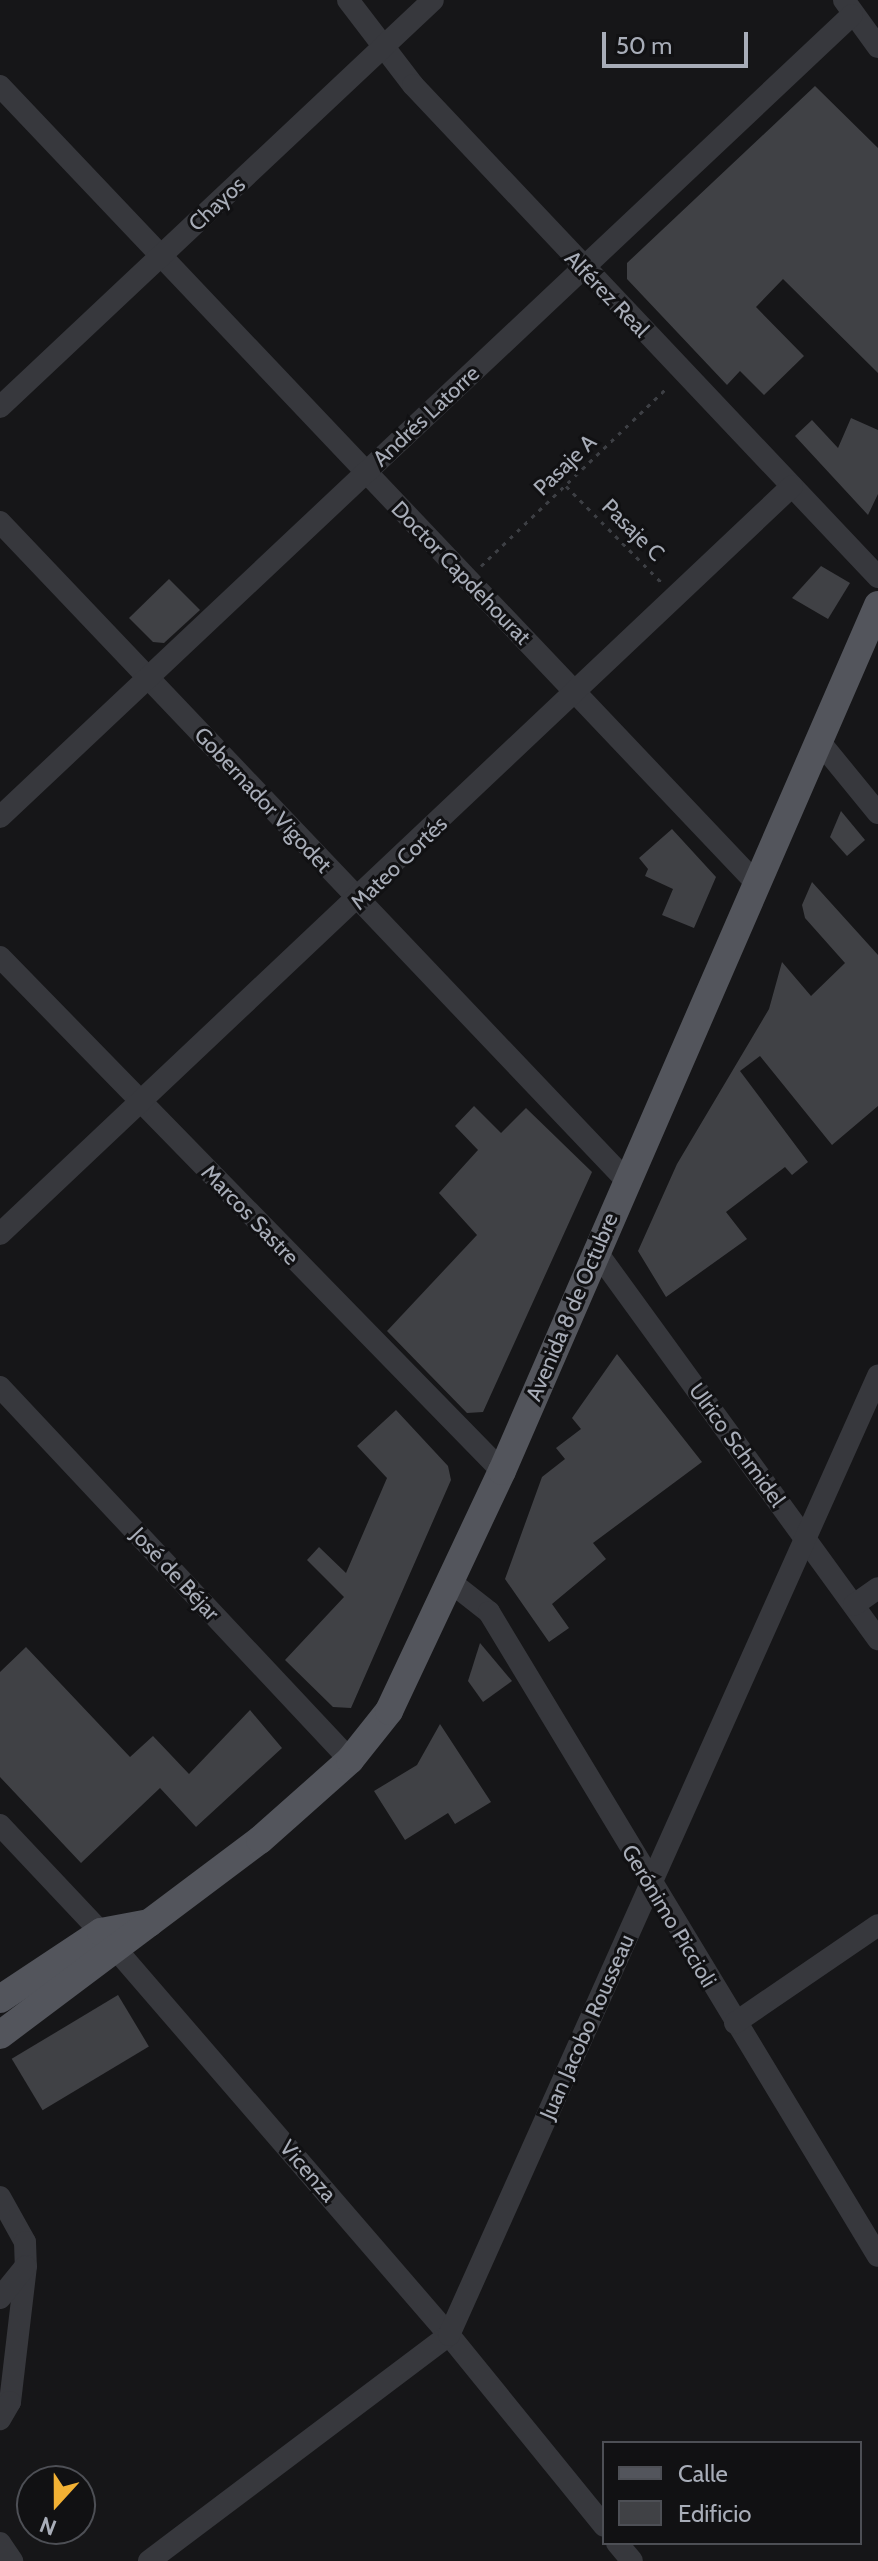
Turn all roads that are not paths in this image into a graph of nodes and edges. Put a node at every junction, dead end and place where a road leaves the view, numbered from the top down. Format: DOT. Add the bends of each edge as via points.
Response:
graph roads {
  1 [pos="348,0"];
  2 [pos="433,0"];
  3 [pos="848,8"];
  4 [pos="878,47"];
  5 [pos="383,50"];
  6 [pos="0,86"];
  7 [pos="163,255"];
  8 [pos="582,268"];
  9 [pos="0,407"];
  10 [pos="366,473"];
  11 [pos="792,486"];
  12 [pos="0,522"];
  13 [pos="878,577"];
  14 [pos="878,605"];
  15 [pos="149,678"];
  16 [pos="576,694"];
  17 [pos="819,741"];
  18 [pos="878,813"];
  19 [pos="0,817"];
  20 [pos="757,884"];
  21 [pos="358,902"];
  22 [pos="0,957"];
  23 [pos="141,1103"];
  24 [pos="626,1180"];
  25 [pos="0,1234"];
  26 [pos="596,1251"];
  27 [pos="878,1376"];
  28 [pos="0,1387"];
  29 [pos="502,1471"];
  30 [pos="805,1540"];
  31 [pos="452,1583"];
  32 [pos="878,1588"];
  33 [pos="854,1605"];
  34 [pos="878,1639"];
  35 [pos="350,1760"];
  36 [pos="0,1825"];
  37 [pos="650,1886"];
  38 [pos="878,1925"];
  39 [pos="110,1942"];
  40 [pos="0,1999"];
  41 [pos="735,2023"];
  42 [pos="0,2035"];
  43 [pos="0,2197"];
  44 [pos="8,2225"];
  45 [pos="877,2252"];
  46 [pos="26,2266"];
  47 [pos="0,2298"];
  48 [pos="449,2335"];
  49 [pos="0,2419"];
  50 [pos="602,2524"];
  51 [pos="0,2543"];
  52 [pos="619,2545"];
  53 [pos="12,2561"];
  54 [pos="149,2561"];
  55 [pos="632,2561"];
  1 -- 5 [label="street, Alférez Real"];
  2 -- 5 [label="street, Chayos"];
  3 -- 4 [label="street"];
  3 -- 8 [label="street, Andrés Latorre"];
  5 -- 7 [label="street, Chayos"];
  5 -- 8 [label="street, Alférez Real"];
  6 -- 7 [label="street, Doctor Capdehourat"];
  7 -- 9 [label="street, Chayos"];
  7 -- 10 [label="street, Doctor Capdehourat"];
  8 -- 10 [label="street, Andrés Latorre"];
  8 -- 11 [label="street, Alférez Real"];
  10 -- 15 [label="street, Andrés Latorre"];
  10 -- 16 [label="street, Doctor Capdehourat"];
  11 -- 13 [label="street, Alférez Real"];
  11 -- 16 [label="street, Mateo Cortés"];
  12 -- 15 [label="street, Gobernador Vigodet"];
  14 -- 17 [label="main road, Avenida 8 de Octubre"];
  15 -- 19 [label="street, Andrés Latorre"];
  15 -- 21 [label="street, Gobernador Vigodet"];
  16 -- 20 [label="street, Doctor Capdehourat"];
  16 -- 21 [label="street, Mateo Cortés"];
  17 -- 18 [label="street"];
  17 -- 20 [label="main road, Avenida 8 de Octubre"];
  20 -- 24 [label="main road, Avenida 8 de Octubre"];
  21 -- 23 [label="street, Mateo Cortés"];
  21 -- 24 [label="street, Gobernador Vigodet"];
  22 -- 23 [label="street, Marcos Sastre"];
  23 -- 25 [label="street, Mateo Cortés"];
  23 -- 29 [label="street, Marcos Sastre"];
  24 -- 26 [label="main road, Avenida 8 de Octubre"];
  26 -- 29 [label="main road, Avenida 8 de Octubre"];
  26 -- 30 [label="street, Ulrico Schmidel"];
  27 -- 30 [label="street, Juan Jacobo Rousseau"];
  28 -- 35 [label="street, José de Béjar"];
  29 -- 31 [label="main road, Avenida 8 de Octubre"];
  30 -- 33 [label="street, Ulrico Schmidel"];
  30 -- 37 [label="street, Juan Jacobo Rousseau"];
  31 -- 35 [label="main road, Avenida 8 de Octubre" via="389,1711"];
  31 -- 37 [label="street, Gerónimo Piccioli" via="489,1612"];
  32 -- 33 [label="street"];
  33 -- 34 [label="street, Ulrico Schmidel"];
  35 -- 39 [label="main road, Avenida 8 de Octubre" via="260,1840 150,1923"];
  36 -- 39 [label="street, Vicenza"];
  37 -- 41 [label="street, Gerónimo Piccioli"];
  37 -- 48 [label="street, Juan Jacobo Rousseau"];
  38 -- 41 [label="street"];
  39 -- 40 [label="main road, Avenida 8 de Octubre"];
  39 -- 42 [label="main road, Avenida 8 de Octubre"];
  39 -- 48 [label="street, Vicenza"];
  41 -- 45 [label="street, Gerónimo Piccioli"];
  43 -- 44 [label="street"];
  44 -- 46 [label="street"];
  46 -- 47 [label="street"];
  46 -- 49 [label="street" via="10,2402"];
  48 -- 50 [label="street, Vicenza"];
  48 -- 54 [label="street, Juan Jacobo Rousseau"];
  51 -- 53 [label="street"];
  52 -- 55 [label="street"];
}
